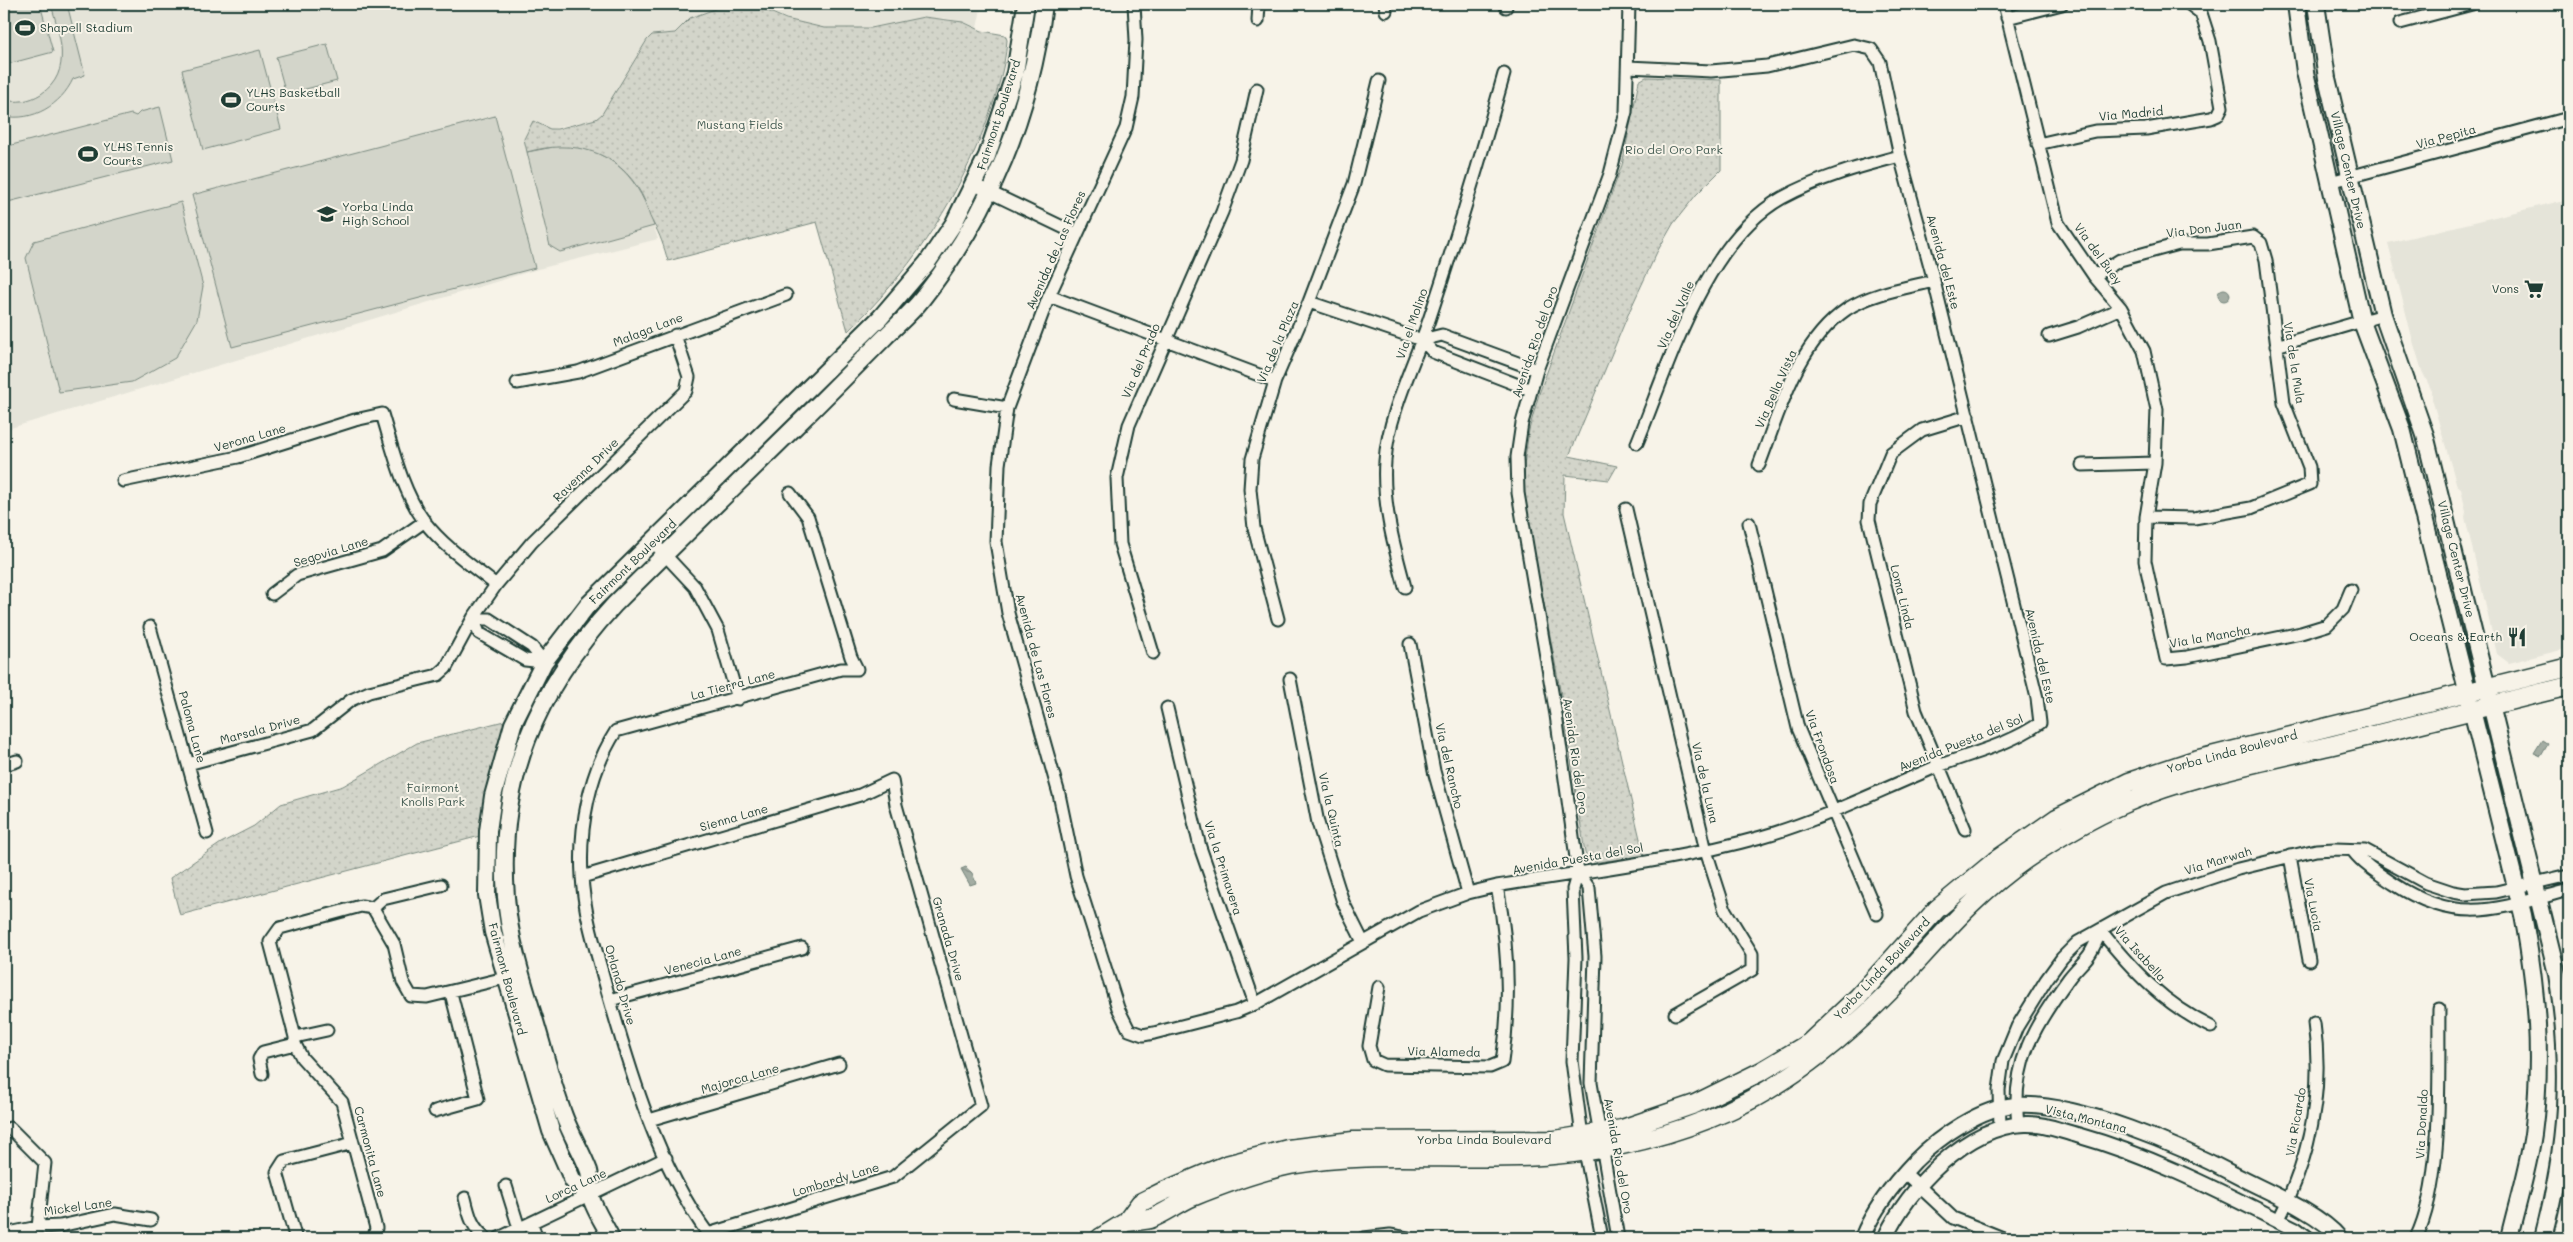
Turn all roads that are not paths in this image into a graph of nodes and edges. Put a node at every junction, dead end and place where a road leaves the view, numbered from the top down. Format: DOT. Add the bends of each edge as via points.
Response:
graph roads {
  1 [pos="1026,4"];
  2 [pos="1044,4"];
  3 [pos="1134,4"];
  4 [pos="1259,4"];
  5 [pos="1629,4"];
  6 [pos="2004,4"];
  7 [pos="2062,4"];
  8 [pos="2189,4"];
  9 [pos="2296,4"];
  10 [pos="2316,4"];
  11 [pos="2472,4"];
  12 [pos="2007,18"];
  13 [pos="1258,22"];
  14 [pos="2400,23"];
  15 [pos="1024,30"];
  16 [pos="1040,32"];
  17 [pos="1628,67"];
  18 [pos="1504,74"];
  19 [pos="1379,81"];
  20 [pos="1257,89"];
  21 [pos="2569,118"];
  22 [pos="2038,144"];
  23 [pos="1900,156"];
  24 [pos="2350,177"];
  25 [pos="2330,182"];
  26 [pos="975,185"];
  27 [pos="990,192"];
  28 [pos="1076,234"];
  29 [pos="2261,243"];
  30 [pos="2094,276"];
  31 [pos="1934,281"];
  32 [pos="786,295"];
  33 [pos="1049,296"];
  34 [pos="1309,302"];
  35 [pos="2121,308"];
  36 [pos="2383,315"];
  37 [pos="2362,322"];
  38 [pos="675,334"];
  39 [pos="2049,336"];
  40 [pos="1165,340"];
  41 [pos="1422,340"];
  42 [pos="2276,346"];
  43 [pos="1537,370"];
  44 [pos="1275,381"];
  45 [pos="517,383"];
  46 [pos="1531,390"];
  47 [pos="954,399"];
  48 [pos="1007,408"];
  49 [pos="1968,416"];
  50 [pos="1637,443"];
  51 [pos="2155,463"];
  52 [pos="1758,465"];
  53 [pos="2082,465"];
  54 [pos="123,481"];
  55 [pos="790,493"];
  56 [pos="1626,509"];
  57 [pos="2146,517"];
  58 [pos="425,521"];
  59 [pos="1749,523"];
  60 [pos="653,542"];
  61 [pos="665,555"];
  62 [pos="496,584"];
  63 [pos="1405,587"];
  64 [pos="2351,590"];
  65 [pos="272,594"];
  66 [pos="473,618"];
  67 [pos="1278,619"];
  68 [pos="150,627"];
  69 [pos="1410,644"];
  70 [pos="1153,653"];
  71 [pos="544,662"];
  72 [pos="2569,667"];
  73 [pos="560,672"];
  74 [pos="1290,679"];
  75 [pos="2569,686"];
  76 [pos="2466,693"];
  77 [pos="2490,696"];
  78 [pos="738,699"];
  79 [pos="1167,708"];
  80 [pos="2470,710"];
  81 [pos="2040,723"];
  82 [pos="616,731"];
  83 [pos="17,761"];
  84 [pos="188,764"];
  85 [pos="4,765"];
  86 [pos="1937,766"];
  87 [pos="892,780"];
  88 [pos="1832,812"];
  89 [pos="1965,828"];
  90 [pos="207,834"];
  91 [pos="1706,851"];
  92 [pos="2352,851"];
  93 [pos="2290,856"];
  94 [pos="1578,872"];
  95 [pos="2569,875"];
  96 [pos="582,877"];
  97 [pos="441,885"];
  98 [pos="1497,886"];
  99 [pos="2538,890"];
  100 [pos="2569,890"];
  101 [pos="1468,893"];
  102 [pos="2517,894"];
  103 [pos="372,908"];
  104 [pos="1877,914"];
  105 [pos="2100,931"];
  106 [pos="1363,942"];
  107 [pos="802,948"];
  108 [pos="2309,960"];
  109 [pos="522,974"];
  110 [pos="505,978"];
  111 [pos="1379,987"];
  112 [pos="451,992"];
  113 [pos="610,1000"];
  114 [pos="1256,1004"];
  115 [pos="2439,1009"];
  116 [pos="1675,1014"];
  117 [pos="2314,1023"];
  118 [pos="2211,1027"];
  119 [pos="327,1030"];
  120 [pos="1129,1030"];
  121 [pos="295,1041"];
  122 [pos="839,1064"];
  123 [pos="262,1074"];
  124 [pos="2015,1105"];
  125 [pos="981,1106"];
  126 [pos="1999,1108"];
  127 [pos="435,1111"];
  128 [pos="649,1120"];
  129 [pos="2018,1125"];
  130 [pos="10,1128"];
  131 [pos="2000,1128"];
  132 [pos="1592,1142"];
  133 [pos="353,1143"];
  134 [pos="666,1158"];
  135 [pos="1905,1173"];
  136 [pos="506,1186"];
  137 [pos="1917,1186"];
  138 [pos="590,1195"];
  139 [pos="465,1198"];
  140 [pos="2287,1203"];
  141 [pos="151,1220"];
  142 [pos="2278,1221"];
  143 [pos="532,1222"];
  144 [pos="38,1227"];
  145 [pos="519,1228"];
  146 [pos="4,1234"];
  147 [pos="708,1234"];
  148 [pos="295,1236"];
  149 [pos="374,1238"];
  150 [pos="486,1238"];
  151 [pos="498,1238"];
  152 [pos="536,1238"];
  153 [pos="611,1238"];
  154 [pos="1100,1238"];
  155 [pos="1364,1238"];
  156 [pos="1408,1238"];
  157 [pos="1602,1238"];
  158 [pos="1618,1238"];
  159 [pos="1862,1238"];
  160 [pos="1884,1238"];
  161 [pos="2002,1238"];
  162 [pos="2307,1238"];
  163 [pos="2340,1238"];
  164 [pos="2416,1238"];
  165 [pos="2509,1238"];
  166 [pos="2543,1238"];
  1 -- 15 [label="main road, Fairmont Boulevard"];
  2 -- 16 [label="main road, Fairmont Boulevard"];
  3 -- 28 [label="street, Avenida de Las Flores" via="1133,97 1126,128"];
  4 -- 13 [label="street"];
  5 -- 17 [label="street, Avenida Rio del Oro"];
  6 -- 12 [label="street, Via del Buey"];
  7 -- 12 [label="street"];
  8 -- 22 [label="street, Via Madrid" via="2201,13 2210,41 2222,107 2218,115 2146,128 2094,131"];
  9 -- 25 [label="main road, Village Center Drive" via="2305,72"];
  10 -- 24 [label="main road, Village Center Drive" via="2327,78"];
  11 -- 14 [label="street"];
  12 -- 22 [label="street, Via del Buey"];
  15 -- 16 [label="main road"];
  15 -- 26 [label="main road, Fairmont Boulevard" via="1015,73"];
  16 -- 27 [label="main road, Fairmont Boulevard" via="1013,140"];
  17 -- 23 [label="street, Avenida del Este" via="1711,71 1767,66 1854,45 1871,49 1880,62"];
  17 -- 43 [label="street, Avenida Rio del Oro" via="1626,112 1610,174"];
  18 -- 41 [label="street, Via el Molino" via="1467,205"];
  19 -- 34 [label="street, Via de la Plaza" via="1354,184"];
  20 -- 40 [label="street, Via del Prado" via="1241,160 1226,204"];
  21 -- 24 [label="street, Via Pepita"];
  22 -- 30 [label="street, Via del Buey" via="2058,223"];
  23 -- 31 [label="street, Avenida del Este"];
  23 -- 50 [label="street, Via del Valle" via="1831,175 1780,199 1743,229 1720,258 1696,298"];
  24 -- 25 [label="street, Via Pepita"];
  24 -- 36 [label="main road, Village Center Drive"];
  25 -- 37 [label="main road, Village Center Drive"];
  26 -- 27 [label="street"];
  26 -- 60 [label="main road, Fairmont Boulevard" via="927,263 886,312"];
  27 -- 28 [label="street"];
  27 -- 61 [label="main road, Fairmont Boulevard" via="960,246 920,300"];
  28 -- 33 [label="street, Avenida de Las Flores"];
  29 -- 30 [label="street, Via Don Juan" via="2253,237 2208,244 2179,244 2120,260"];
  29 -- 42 [label="street, Via de la Mula"];
  30 -- 35 [label="street, Via del Buey"];
  31 -- 49 [label="street, Avenida del Este"];
  31 -- 52 [label="street, Via Bella Vista" via="1873,297 1848,309 1822,332 1794,374"];
  32 -- 38 [label="street, Malaga Lane"];
  33 -- 40 [label="street"];
  33 -- 48 [label="street, Avenida de Las Flores"];
  34 -- 41 [label="street"];
  34 -- 44 [label="street, Via de la Plaza"];
  35 -- 39 [label="street"];
  35 -- 51 [label="street, Via del Buey" via="2144,352 2157,410"];
  36 -- 37 [label="street"];
  36 -- 77 [label="main road, Village Center Drive" via="2425,435"];
  37 -- 42 [label="street"];
  37 -- 76 [label="main road, Village Center Drive" via="2402,429"];
  38 -- 45 [label="street, Malaga Lane" via="578,372"];
  38 -- 62 [label="street, Ravenna Drive" via="688,377 686,391 532,542"];
  40 -- 44 [label="street"];
  40 -- 70 [label="street, Via del Prado" via="1129,425 1117,478 1120,544"];
  41 -- 43 [label="street" via="1442,335"];
  41 -- 46 [label="street" via="1433,352"];
  41 -- 63 [label="street, Via el Molino" via="1397,404 1385,460 1391,537"];
  42 -- 57 [label="street, Via de la Mula" via="2284,403 2309,467 2310,484 2251,508 2194,518"];
  43 -- 46 [label="street, Avenida Rio del Oro"];
  44 -- 67 [label="street, Via de la Plaza" via="1252,459 1250,489 1254,528"];
  46 -- 94 [label="street, Avenida Rio del Oro" via="1517,457 1518,492 1556,715"];
  47 -- 48 [label="street"];
  48 -- 120 [label="street, Avenida de Las Flores" via="999,465 996,542 1008,613 1059,794 1076,876 1118,1008"];
  49 -- 81 [label="street, Avenida del Este" via="2037,698"];
  49 -- 86 [label="street, Loma Linda" via="1922,430 1891,453 1870,504 1870,520 1916,711"];
  51 -- 53 [label="street"];
  51 -- 57 [label="street, Via del Buey"];
  54 -- 58 [label="street, Verona Lane" via="238,457 382,414 403,479"];
  55 -- 78 [label="street, La Tierra Lane" via="808,517 857,669 840,669"];
  56 -- 91 [label="street, Via de la Luna"];
  57 -- 64 [label="street, Via la Mancha" via="2144,561 2166,659 2328,625 2343,609"];
  58 -- 62 [label="street" via="458,555"];
  58 -- 65 [label="street, Segovia Lane" via="382,551 297,575"];
  59 -- 88 [label="street, Via Frondosa" via="1798,728"];
  60 -- 61 [label="street"];
  60 -- 71 [label="main road, Fairmont Boulevard" via="587,606"];
  61 -- 73 [label="main road, Fairmont Boulevard" via="588,633"];
  61 -- 78 [label="street" via="695,588 718,630"];
  62 -- 66 [label="street, Ravenna Drive"];
  66 -- 71 [label="street" via="489,619 532,647"];
  66 -- 71 [label="street" via="479,633 525,660"];
  66 -- 84 [label="street, Marsala Drive" via="446,668 438,675 368,692 351,700 313,730"];
  68 -- 84 [label="street, Paloma Lane"];
  69 -- 101 [label="street, Via del Rancho" via="1434,770"];
  71 -- 73 [label="main road"];
  71 -- 110 [label="main road, Fairmont Boulevard" via="513,724 492,796 487,895"];
  72 -- 77 [label="main road, Yorba Linda Boulevard"];
  73 -- 109 [label="main road, Fairmont Boulevard" via="530,727 510,800 504,853 506,898"];
  74 -- 106 [label="street, Via la Quinta" via="1324,842 1344,902"];
  75 -- 77 [label="main road, Yorba Linda Boulevard"];
  76 -- 77 [label="main road, Yorba Linda Boulevard"];
  76 -- 80 [label="main road, Village Center Drive"];
  76 -- 132 [label="main road, Yorba Linda Boulevard" via="2195,760 2130,782 2057,818 1995,861 1937,909 1858,997 1809,1043 1755,1075 1695,1104"];
  77 -- 80 [label="main road, Yorba Linda Boulevard"];
  77 -- 99 [label="main road, Village Center Drive"];
  78 -- 82 [label="street, La Tierra Lane"];
  79 -- 114 [label="street, Via la Primavera" via="1200,847"];
  80 -- 102 [label="main road, Village Center Drive"];
  80 -- 132 [label="main road, Yorba Linda Boulevard" via="2231,769 2120,805 2023,861 1975,900 1870,1011 1798,1071 1745,1102 1683,1129"];
  81 -- 86 [label="street, Avenida Puesta del Sol" via="2024,734"];
  82 -- 96 [label="street, Orlando Drive" via="592,786 583,824"];
  83 -- 85 [label="street"];
  84 -- 90 [label="street, Paloma Lane"];
  86 -- 88 [label="street, Avenida Puesta del Sol"];
  86 -- 89 [label="street, Loma Linda"];
  87 -- 96 [label="street, Sienna Lane" via="860,795"];
  87 -- 125 [label="street, Granada Drive" via="896,806"];
  88 -- 91 [label="street, Avenida Puesta del Sol"];
  88 -- 104 [label="street, Via Frondosa"];
  91 -- 94 [label="street, Avenida Puesta del Sol"];
  91 -- 116 [label="street, Via de la Luna" via="1725,910 1752,954 1752,970"];
  92 -- 93 [label="street, Via Marwah" via="2316,850"];
  92 -- 102 [label="street, Via Marwah" via="2374,853 2426,883 2453,892"];
  92 -- 102 [label="street, Via Marwah" via="2367,866 2417,898 2436,906 2466,911 2493,908"];
  93 -- 105 [label="street, Via Marwah" via="2186,885 2144,904"];
  93 -- 108 [label="street, Via Lucia"];
  94 -- 98 [label="street, Avenida Puesta del Sol"];
  94 -- 132 [label="street, Avenida Rio del Oro" via="1573,889 1576,958 1572,1060"];
  94 -- 132 [label="street, Avenida Rio del Oro" via="1589,888 1595,956"];
  95 -- 99 [label="street, Via Marwah"];
  96 -- 113 [label="street, Orlando Drive" via="591,934"];
  97 -- 103 [label="street" via="383,899"];
  98 -- 101 [label="street, Avenida Puesta del Sol"];
  98 -- 111 [label="street, Via Alameda" via="1507,951 1502,1062 1490,1067 1384,1065 1373,1060 1368,1046"];
  99 -- 100 [label="street, Via Marwah"];
  99 -- 102 [label="street, Via Marwah"];
  99 -- 166 [label="main road, Village Center Drive" via="2562,1006 2567,1062 2563,1148"];
  101 -- 106 [label="street, Avenida Puesta del Sol" via="1419,911"];
  102 -- 165 [label="main road, Village Center Drive" via="2534,970 2540,1047 2532,1136"];
  103 -- 112 [label="street" via="394,944 403,982 411,996 427,997"];
  103 -- 121 [label="street, Carmonita Lane" via="361,906 280,928 270,942"];
  105 -- 118 [label="street, Via Isabella" via="2132,970 2156,992 2185,1015"];
  105 -- 124 [label="street" via="2090,954 2057,994 2032,1033 2019,1070"];
  105 -- 126 [label="street, Via Marwah" via="2078,942 2062,958 2026,1011 2003,1061"];
  106 -- 114 [label="street, Avenida Puesta del Sol"];
  107 -- 113 [label="street, Venecia Lane"];
  109 -- 110 [label="main road"];
  109 -- 138 [label="main road, Fairmont Boulevard" via="564,1116 590,1173"];
  110 -- 112 [label="street"];
  110 -- 138 [label="main road, Fairmont Boulevard" via="551,1131 573,1181"];
  112 -- 127 [label="street" via="478,1099"];
  113 -- 128 [label="street, Orlando Drive"];
  114 -- 120 [label="street, Avenida Puesta del Sol" via="1217,1018 1154,1033 1143,1035"];
  115 -- 164 [label="street, Via Donaldo" via="2438,1121 2434,1165"];
  117 -- 140 [label="street, Via Ricardo" via="2317,1066 2308,1149"];
  119 -- 121 [label="street"];
  121 -- 123 [label="street" via="263,1052 259,1059"];
  121 -- 133 [label="street, Carmonita Lane" via="302,1058 342,1102"];
  122 -- 128 [label="street, Majorca Lane"];
  124 -- 126 [label="street, Vista Montana"];
  124 -- 129 [label="street"];
  124 -- 140 [label="street, Vista Montana" via="2065,1111 2148,1136 2201,1157"];
  125 -- 147 [label="street, Lombardy Lane" via="893,1177"];
  126 -- 131 [label="street, Via Marwah"];
  126 -- 135 [label="street, Vista Montana" via="1950,1132 1923,1153"];
  128 -- 134 [label="street, Orlando Drive"];
  129 -- 131 [label="street, Vista Montana"];
  129 -- 142 [label="street, Vista Montana" via="2052,1128 2113,1145 2182,1172"];
  130 -- 144 [label="street, Mickel Lane" via="45,1163"];
  131 -- 137 [label="street, Vista Montana" via="1949,1156"];
  132 -- 154 [label="main road, Yorba Linda Boulevard" via="1430,1139 1353,1141 1288,1149 1242,1170 1164,1191 1140,1203 1126,1222"];
  132 -- 157 [label="street, Avenida Rio del Oro"];
  132 -- 158 [label="street, Avenida Rio del Oro"];
  133 -- 148 [label="street" via="284,1160 280,1166 277,1172"];
  133 -- 149 [label="street, Carmonita Lane" via="376,1228"];
  134 -- 138 [label="street, Lorca Lane"];
  134 -- 147 [label="street, Orlando Drive"];
  135 -- 137 [label="street"];
  135 -- 159 [label="street, Vista Montana" via="1873,1213"];
  136 -- 145 [label="street"];
  137 -- 160 [label="street, Vista Montana"];
  137 -- 161 [label="street" via="1953,1218"];
  138 -- 143 [label="street, Lorca Lane"];
  138 -- 153 [label="main road, Fairmont Boulevard"];
  139 -- 150 [label="street" via="471,1221"];
  140 -- 142 [label="street, Via Ricardo"];
  140 -- 163 [label="street, Vista Montana"];
  141 -- 144 [label="street, Mickel Lane" via="115,1214 60,1226"];
  142 -- 162 [label="street, Vista Montana"];
  143 -- 145 [label="street, Lorca Lane"];
  143 -- 152 [label="street"];
  144 -- 146 [label="street, Mickel Lane"];
  145 -- 151 [label="street, Lorca Lane"];
  155 -- 156 [label="street"];
}
